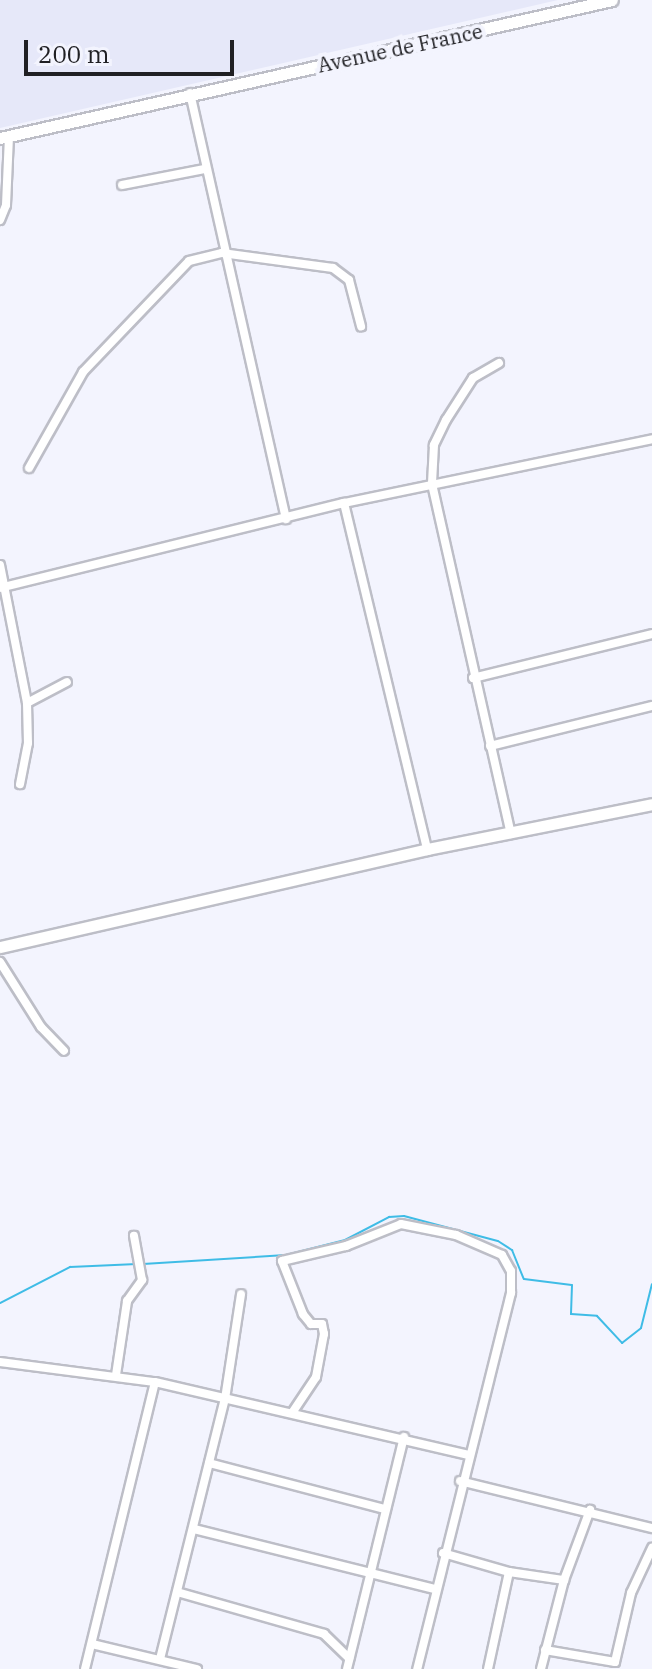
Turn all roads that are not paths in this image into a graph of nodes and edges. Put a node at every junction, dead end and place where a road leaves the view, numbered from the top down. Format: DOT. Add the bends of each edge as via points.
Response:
graph roads {
  1 [pos="612,0"];
  2 [pos="190,93"];
  3 [pos="4,137"];
  4 [pos="204,169"];
  5 [pos="122,185"];
  6 [pos="0,220"];
  7 [pos="222,253"];
  8 [pos="361,326"];
  9 [pos="499,363"];
  10 [pos="652,439"];
  11 [pos="29,468"];
  12 [pos="432,484"];
  13 [pos="344,503"];
  14 [pos="286,519"];
  15 [pos="0,565"];
  16 [pos="2,587"];
  17 [pos="652,634"];
  18 [pos="473,678"];
  19 [pos="67,682"];
  20 [pos="27,703"];
  21 [pos="652,706"];
  22 [pos="490,746"];
  23 [pos="20,784"];
  24 [pos="652,804"];
  25 [pos="511,834"];
  26 [pos="427,849"];
  27 [pos="0,947"];
  28 [pos="0,962"];
  29 [pos="64,1051"];
  30 [pos="134,1236"];
  31 [pos="241,1294"];
  32 [pos="0,1362"];
  33 [pos="116,1375"];
  34 [pos="155,1382"];
  35 [pos="225,1399"];
  36 [pos="292,1413"];
  37 [pos="404,1437"];
  38 [pos="468,1455"];
  39 [pos="209,1463"];
  40 [pos="460,1481"];
  41 [pos="384,1509"];
  42 [pos="590,1510"];
  43 [pos="652,1528"];
  44 [pos="194,1529"];
  45 [pos="652,1548"];
  46 [pos="443,1553"];
  47 [pos="370,1572"];
  48 [pos="509,1572"];
  49 [pos="564,1580"];
  50 [pos="435,1589"];
  51 [pos="177,1592"];
  52 [pos="92,1644"];
  53 [pos="545,1650"];
  54 [pos="349,1658"];
  55 [pos="160,1659"];
  56 [pos="85,1669"];
  57 [pos="197,1669"];
  58 [pos="347,1669"];
  59 [pos="417,1669"];
  60 [pos="488,1669"];
  61 [pos="541,1669"];
  1 -- 2 [label="street, Avenue de France"];
  2 -- 3 [label="street, Avenue de France"];
  2 -- 4 [label="street"];
  3 -- 6 [label="street" via="6,205"];
  4 -- 5 [label="street"];
  4 -- 7 [label="street"];
  7 -- 8 [label="street" via="343,272 354,290"];
  7 -- 11 [label="street" via="179,267 83,372"];
  7 -- 14 [label="street"];
  9 -- 12 [label="street" via="473,378 446,420 434,445"];
  10 -- 12 [label="street"];
  12 -- 13 [label="street"];
  12 -- 18 [label="street"];
  13 -- 14 [label="street"];
  13 -- 26 [label="street"];
  14 -- 16 [label="street"];
  15 -- 16 [label="street"];
  16 -- 20 [label="street"];
  17 -- 18 [label="street"];
  18 -- 22 [label="street"];
  19 -- 20 [label="street"];
  20 -- 23 [label="street" via="28,743"];
  21 -- 22 [label="street"];
  22 -- 25 [label="street"];
  24 -- 25 [label="street"];
  25 -- 26 [label="street"];
  26 -- 27 [label="street"];
  28 -- 29 [label="street" via="41,1027"];
  30 -- 33 [label="street" via="142,1280 127,1301"];
  31 -- 35 [label="street"];
  32 -- 33 [label="street"];
  33 -- 34 [label="street"];
  34 -- 35 [label="street"];
  34 -- 52 [label="street"];
  35 -- 36 [label="street"];
  35 -- 39 [label="street"];
  36 -- 37 [label="street"];
  36 -- 38 [label="street" via="316,1377 324,1334 322,1324 311,1324 303,1314 282,1261 346,1246 398,1224 456,1235 498,1252 513,1277"];
  37 -- 38 [label="street"];
  37 -- 41 [label="street"];
  38 -- 40 [label="street"];
  39 -- 41 [label="street"];
  39 -- 44 [label="street"];
  40 -- 42 [label="street"];
  40 -- 46 [label="street"];
  41 -- 47 [label="street"];
  42 -- 43 [label="street"];
  42 -- 49 [label="street"];
  44 -- 47 [label="street"];
  44 -- 51 [label="street"];
  45 -- 53 [label="street" via="631,1593 615,1662"];
  46 -- 48 [label="street"];
  46 -- 50 [label="street"];
  47 -- 50 [label="street"];
  47 -- 54 [label="street"];
  48 -- 49 [label="street"];
  48 -- 60 [label="street"];
  49 -- 53 [label="street"];
  50 -- 59 [label="street"];
  51 -- 54 [label="street" via="324,1634"];
  51 -- 55 [label="street"];
  52 -- 55 [label="street"];
  52 -- 56 [label="street"];
  53 -- 61 [label="street"];
  54 -- 58 [label="street"];
  55 -- 57 [label="street"];
}
